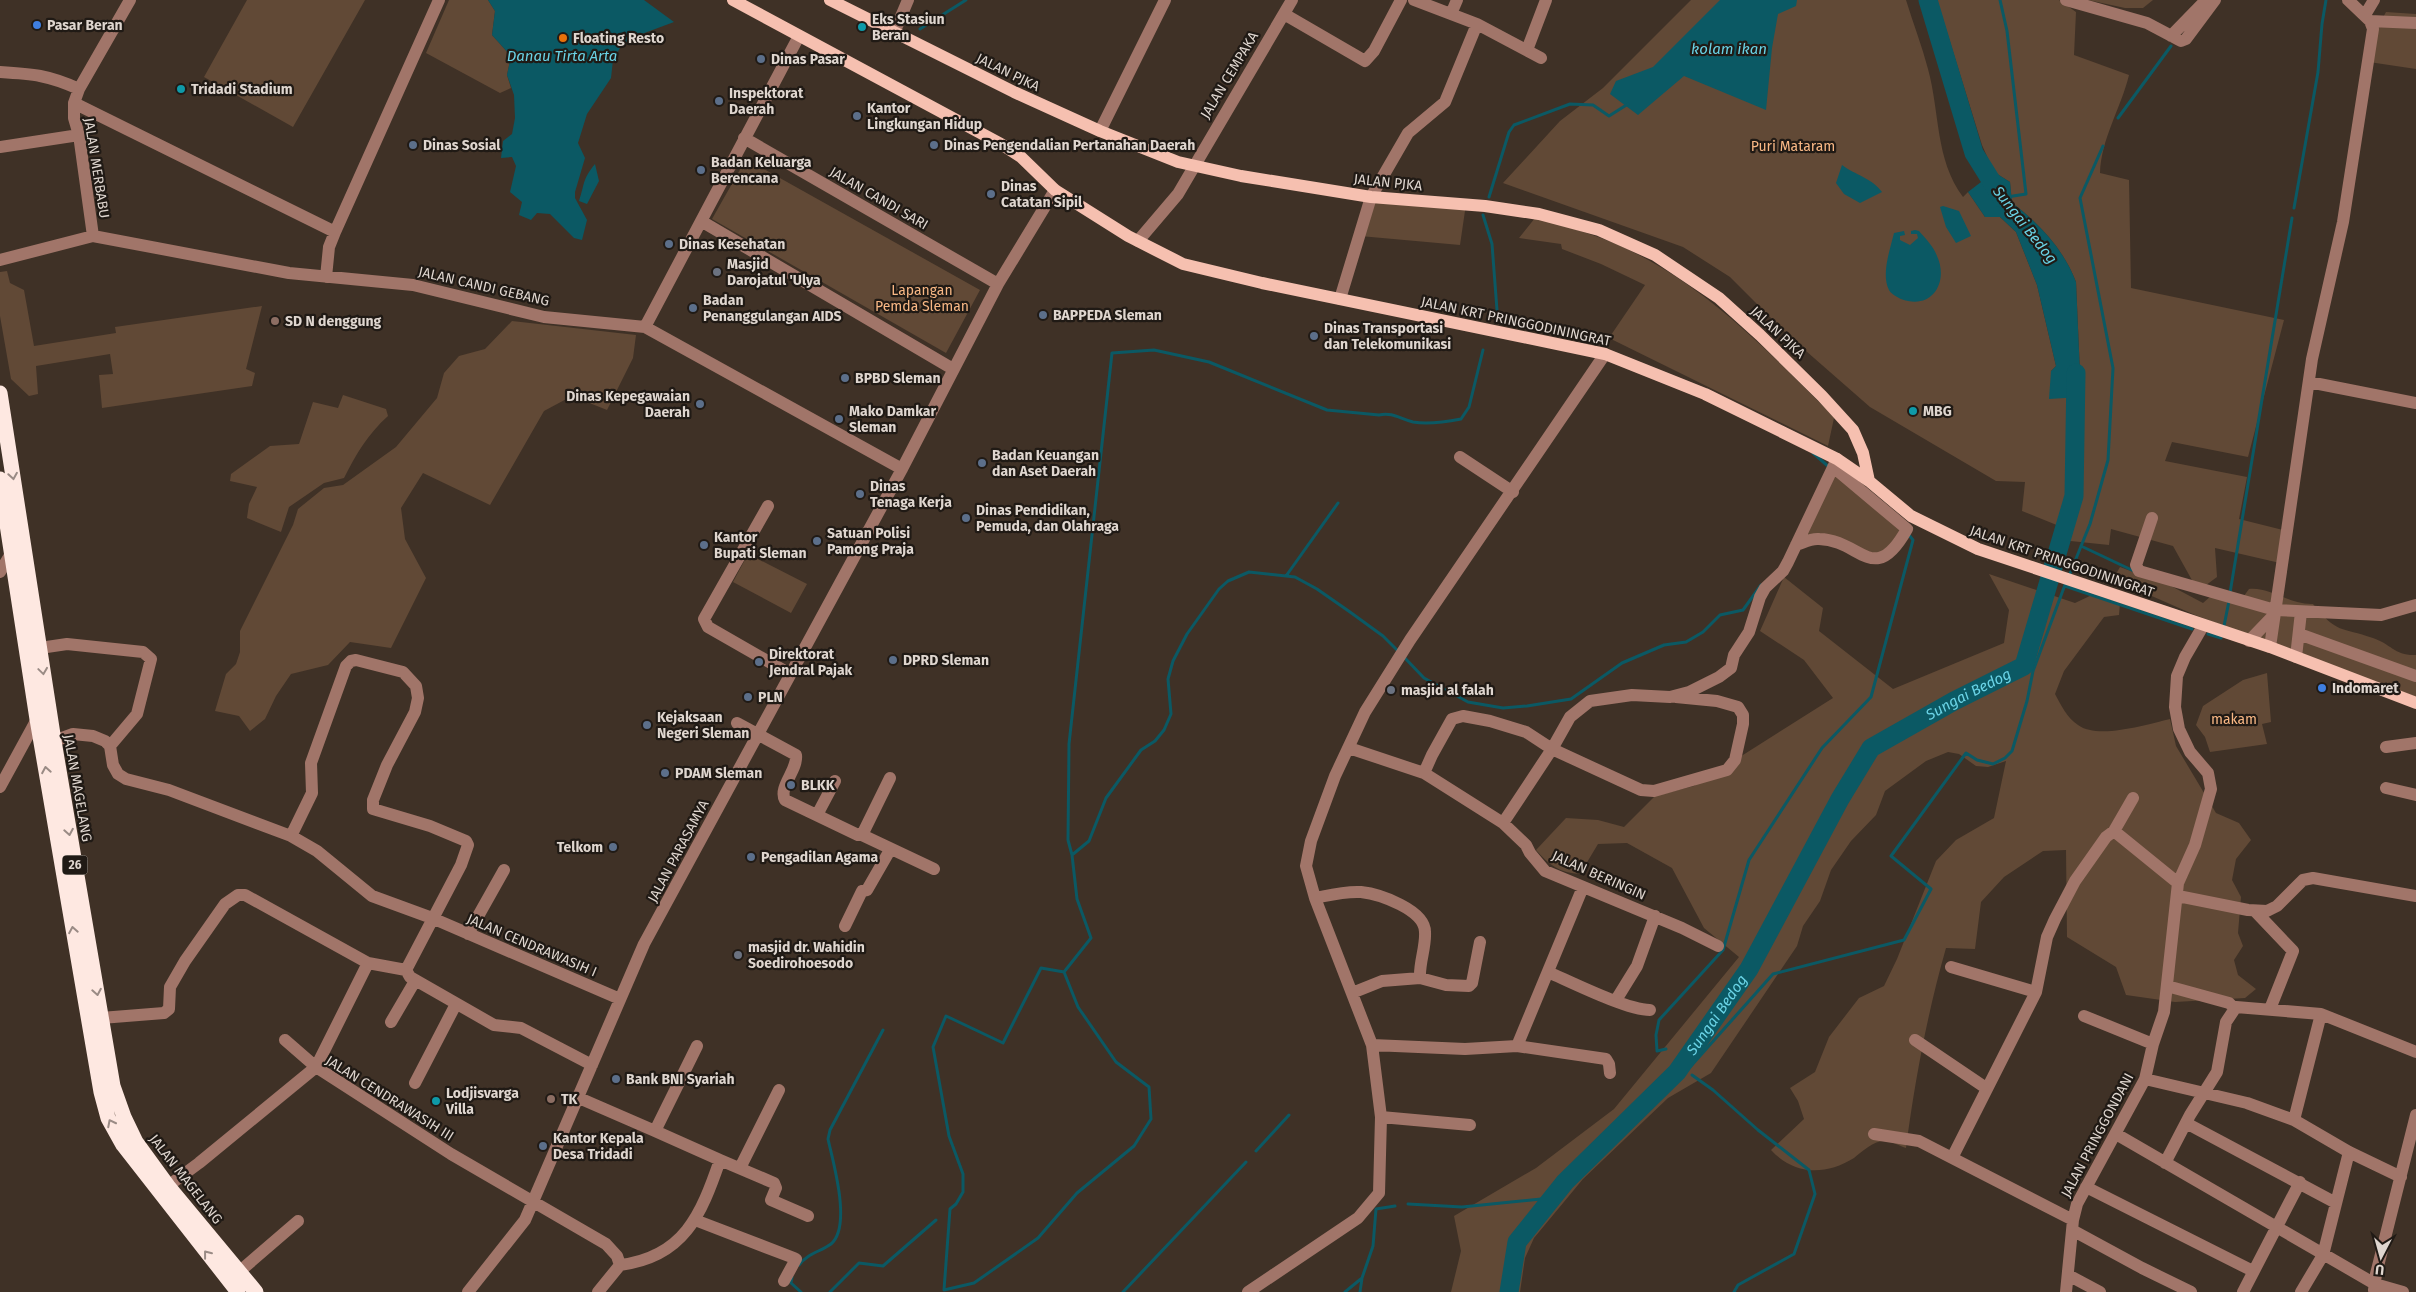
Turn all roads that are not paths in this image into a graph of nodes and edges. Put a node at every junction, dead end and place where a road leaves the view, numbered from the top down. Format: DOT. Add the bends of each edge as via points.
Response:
graph roads {
  1 [pos="130,0"];
  2 [pos="439,0"];
  3 [pos="733,0"];
  4 [pos="830,0"];
  5 [pos="908,0"];
  6 [pos="1165,0"];
  7 [pos="1292,0"];
  8 [pos="1401,0"];
  9 [pos="1414,0"];
  10 [pos="1457,0"];
  11 [pos="1546,0"];
  12 [pos="2066,0"];
  13 [pos="2206,0"];
  14 [pos="2215,0"];
  15 [pos="2348,0"];
  16 [pos="2374,0"];
  17 [pos="1284,14"];
  18 [pos="1451,14"];
  19 [pos="2368,18"];
  20 [pos="2416,23"];
  21 [pos="1477,24"];
  22 [pos="894,33"];
  23 [pos="798,36"];
  24 [pos="2172,36"];
  25 [pos="1527,50"];
  26 [pos="1541,58"];
  27 [pos="0,72"];
  28 [pos="79,89"];
  29 [pos="74,103"];
  30 [pos="1100,131"];
  31 [pos="79,135"];
  32 [pos="744,138"];
  33 [pos="0,147"];
  34 [pos="1193,166"];
  35 [pos="1055,190"];
  36 [pos="1371,197"];
  37 [pos="701,221"];
  38 [pos="335,232"];
  39 [pos="92,236"];
  40 [pos="1138,241"];
  41 [pos="0,260"];
  42 [pos="326,276"];
  43 [pos="998,284"];
  44 [pos="1340,299"];
  45 [pos="645,327"];
  46 [pos="1605,354"];
  47 [pos="953,370"];
  48 [pos="2309,382"];
  49 [pos="0,393"];
  50 [pos="2416,403"];
  51 [pos="1460,457"];
  52 [pos="1835,463"];
  53 [pos="902,469"];
  54 [pos="0,479"];
  55 [pos="1869,481"];
  56 [pos="1513,492"];
  57 [pos="768,506"];
  58 [pos="2152,518"];
  59 [pos="1796,545"];
  60 [pos="12,552"];
  61 [pos="0,572"];
  62 [pos="2416,605"];
  63 [pos="2274,612"];
  64 [pos="2301,612"];
  65 [pos="2204,626"];
  66 [pos="2299,634"];
  67 [pos="2249,641"];
  68 [pos="2270,647"];
  69 [pos="40,648"];
  70 [pos="2296,657"];
  71 [pos="790,674"];
  72 [pos="2416,676"];
  73 [pos="1670,697"];
  74 [pos="2416,703"];
  75 [pos="37,719"];
  76 [pos="737,723"];
  77 [pos="758,735"];
  78 [pos="54,741"];
  79 [pos="2416,743"];
  80 [pos="110,746"];
  81 [pos="2386,746"];
  82 [pos="1349,748"];
  83 [pos="1552,749"];
  84 [pos="1424,773"];
  85 [pos="890,778"];
  86 [pos="835,781"];
  87 [pos="0,787"];
  88 [pos="2386,788"];
  89 [pos="2416,795"];
  90 [pos="2133,798"];
  91 [pos="816,815"];
  92 [pos="1503,823"];
  93 [pos="2114,831"];
  94 [pos="862,834"];
  95 [pos="291,836"];
  96 [pos="890,850"];
  97 [pos="934,869"];
  98 [pos="504,870"];
  99 [pos="2178,883"];
  100 [pos="1584,887"];
  101 [pos="2178,896"];
  102 [pos="2416,896"];
  103 [pos="1315,898"];
  104 [pos="2255,911"];
  105 [pos="1656,916"];
  106 [pos="432,918"];
  107 [pos="845,926"];
  108 [pos="468,934"];
  109 [pos="1480,942"];
  110 [pos="1718,946"];
  111 [pos="368,962"];
  112 [pos="1951,967"];
  113 [pos="406,970"];
  114 [pos="1548,972"];
  115 [pos="1420,978"];
  116 [pos="415,981"];
  117 [pos="2167,986"];
  118 [pos="2036,992"];
  119 [pos="1352,993"];
  120 [pos="620,999"];
  121 [pos="1616,1000"];
  122 [pos="456,1004"];
  123 [pos="2234,1008"];
  124 [pos="2270,1008"];
  125 [pos="1650,1010"];
  126 [pos="2321,1014"];
  127 [pos="2084,1016"];
  128 [pos="101,1018"];
  129 [pos="391,1022"];
  130 [pos="285,1040"];
  131 [pos="1915,1040"];
  132 [pos="1372,1044"];
  133 [pos="2153,1044"];
  134 [pos="697,1046"];
  135 [pos="1517,1046"];
  136 [pos="2416,1052"];
  137 [pos="592,1065"];
  138 [pos="316,1067"];
  139 [pos="1610,1073"];
  140 [pos="2144,1079"];
  141 [pos="415,1083"];
  142 [pos="1986,1088"];
  143 [pos="779,1090"];
  144 [pos="2205,1092"];
  145 [pos="579,1098"];
  146 [pos="2416,1115"];
  147 [pos="1381,1117"];
  148 [pos="2294,1120"];
  149 [pos="2186,1123"];
  150 [pos="1470,1126"];
  151 [pos="655,1131"];
  152 [pos="1874,1134"];
  153 [pos="2116,1134"];
  154 [pos="2349,1152"];
  155 [pos="1952,1158"];
  156 [pos="2412,1159"];
  157 [pos="720,1160"];
  158 [pos="2166,1163"];
  159 [pos="740,1168"];
  160 [pos="2401,1177"];
  161 [pos="2300,1182"];
  162 [pos="168,1186"];
  163 [pos="2086,1187"];
  164 [pos="534,1202"];
  165 [pos="2336,1203"];
  166 [pos="808,1216"];
  167 [pos="695,1220"];
  168 [pos="298,1222"];
  169 [pos="2072,1225"];
  170 [pos="2276,1227"];
  171 [pos="2323,1255"];
  172 [pos="620,1264"];
  173 [pos="240,1271"];
  174 [pos="2253,1271"];
  175 [pos="2068,1275"];
  176 [pos="784,1281"];
  177 [pos="2374,1288"];
  178 [pos="238,1292"];
  179 [pos="256,1292"];
  180 [pos="468,1292"];
  181 [pos="598,1292"];
  182 [pos="1248,1292"];
  183 [pos="2066,1292"];
  184 [pos="2100,1292"];
  185 [pos="2191,1292"];
  186 [pos="2242,1292"];
  187 [pos="2301,1292"];
  188 [pos="2403,1292"];
  1 -- 28 [label="street, JALAN MERBABU"];
  2 -- 38 [label="street"];
  3 -- 23 [label="main road, JALAN KRT PRINGGODININGRAT"];
  4 -- 22 [label="main road, JALAN PJKA"];
  5 -- 22 [label="street"];
  6 -- 30 [label="street"];
  7 -- 17 [label="street, JALAN CEMPAKA"];
  8 -- 17 [label="street" via="1374,51 1365,61"];
  9 -- 18 [label="street"];
  10 -- 18 [label="street"];
  11 -- 25 [label="street"];
  12 -- 24 [label="street" via="2147,23"];
  13 -- 24 [label="street"];
  14 -- 24 [label="street" via="2186,39 2181,41"];
  15 -- 19 [label="street"];
  16 -- 19 [label="street"];
  17 -- 34 [label="street, JALAN CEMPAKA"];
  18 -- 21 [label="street"];
  19 -- 20 [label="street"];
  19 -- 48 [label="street" via="2373,28 2343,222"];
  21 -- 25 [label="street"];
  21 -- 36 [label="street" via="1446,102 1408,133"];
  22 -- 30 [label="main road, JALAN PJKA"];
  23 -- 32 [label="street"];
  23 -- 35 [label="main road, JALAN KRT PRINGGODININGRAT" via="1002,144 1021,157"];
  25 -- 26 [label="street"];
  27 -- 28 [label="street" via="33,73 56,78"];
  28 -- 29 [label="street, JALAN MERBABU"];
  29 -- 31 [label="street, JALAN MERBABU"];
  29 -- 38 [label="street"];
  30 -- 34 [label="main road, JALAN PJKA"];
  31 -- 33 [label="street"];
  31 -- 39 [label="street, JALAN MERBABU"];
  32 -- 37 [label="street"];
  32 -- 43 [label="street, JALAN CANDI SARI"];
  34 -- 36 [label="main road, JALAN PJKA"];
  34 -- 40 [label="street, JALAN CEMPAKA" via="1178,194"];
  35 -- 40 [label="main road, JALAN KRT PRINGGODININGRAT"];
  35 -- 43 [label="street, JALAN PARASAMYA"];
  36 -- 44 [label="street"];
  36 -- 55 [label="main road, JALAN PJKA" via="1485,206 1539,214 1599,230 1655,256 1719,298 1822,396 1853,430 1863,453"];
  37 -- 45 [label="street"];
  37 -- 47 [label="street"];
  38 -- 42 [label="street" via="329,247"];
  39 -- 41 [label="street, JALAN CANDI GEBANG"];
  39 -- 42 [label="street, JALAN CANDI GEBANG" via="289,273"];
  40 -- 44 [label="main road, JALAN KRT PRINGGODININGRAT" via="1167,257 1200,269"];
  42 -- 45 [label="street, JALAN CANDI GEBANG" via="413,284 544,316"];
  43 -- 47 [label="street, JALAN PARASAMYA"];
  44 -- 46 [label="main road, JALAN KRT PRINGGODININGRAT"];
  45 -- 53 [label="street, JALAN CANDI GEBANG"];
  46 -- 52 [label="main road, JALAN KRT PRINGGODININGRAT" via="1705,394"];
  46 -- 56 [label="street"];
  47 -- 53 [label="street, JALAN PARASAMYA"];
  48 -- 50 [label="street"];
  48 -- 63 [label="street"];
  49 -- 69 [label="highway, JALAN MAGELANG / 26, one-way"];
  51 -- 56 [label="street"];
  52 -- 55 [label="main road, JALAN KRT PRINGGODININGRAT"];
  52 -- 59 [label="street"];
  52 -- 59 [label="street" via="1907,529 1891,553 1884,557 1866,557 1830,540 1816,538"];
  53 -- 71 [label="street, JALAN PARASAMYA"];
  54 -- 60 [label="highway, JALAN MAGELANG / 26"];
  55 -- 65 [label="main road, JALAN KRT PRINGGODININGRAT" via="1911,516 1978,549"];
  56 -- 82 [label="street" via="1400,656 1365,712"];
  57 -- 71 [label="street" via="704,619 708,627"];
  58 -- 63 [label="street" via="2136,568"];
  59 -- 73 [label="street" via="1783,571 1760,597 1749,632 1734,655 1731,668 1694,689"];
  60 -- 61 [label="street"];
  60 -- 75 [label="highway, JALAN MAGELANG / 26"];
  62 -- 64 [label="street" via="2381,615"];
  63 -- 64 [label="street"];
  63 -- 67 [label="street"];
  63 -- 68 [label="street"];
  64 -- 66 [label="street"];
  65 -- 67 [label="main road, JALAN KRT PRINGGODININGRAT"];
  65 -- 99 [label="street, JALAN PRINGGONDANI" via="2177,676 2175,706 2180,730 2190,752 2208,774 2211,789 2195,845"];
  66 -- 70 [label="street"];
  66 -- 72 [label="street"];
  67 -- 68 [label="main road, JALAN KRT PRINGGODININGRAT"];
  68 -- 70 [label="main road, JALAN KRT PRINGGODININGRAT"];
  69 -- 78 [label="highway, JALAN MAGELANG / 26, one-way"];
  69 -- 80 [label="street" via="67,644 143,652 152,659 137,714"];
  70 -- 74 [label="main road, JALAN KRT PRINGGODININGRAT"];
  71 -- 77 [label="street, JALAN PARASAMYA"];
  73 -- 83 [label="street" via="1632,695 1590,702 1570,716"];
  73 -- 83 [label="street" via="1717,701 1738,707 1743,715 1743,724 1735,760 1728,770 1648,791 1598,772"];
  75 -- 87 [label="street"];
  178 -- 75 [label="highway, JALAN MAGELANG / 26, one-way" via="123,1145 108,1118"];
  76 -- 77 [label="street"];
  77 -- 91 [label="street" via="796,755 783,797"];
  77 -- 120 [label="street, JALAN PARASAMYA" via="644,944"];
  78 -- 80 [label="street" via="73,734 85,735 106,741"];
  78 -- 128 [label="highway, JALAN MAGELANG / 26, one-way"];
  79 -- 81 [label="street"];
  80 -- 95 [label="street, JALAN CENDRAWASIH I" via="113,765 126,779 168,790"];
  82 -- 84 [label="street, JALAN BERINGIN"];
  82 -- 103 [label="street" via="1306,858 1307,877"];
  83 -- 84 [label="street" via="1526,732 1490,721 1463,716 1452,718"];
  83 -- 92 [label="street"];
  84 -- 92 [label="street, JALAN BERINGIN"];
  85 -- 94 [label="street"];
  86 -- 91 [label="street"];
  88 -- 89 [label="street"];
  90 -- 93 [label="street"];
  91 -- 94 [label="street"];
  92 -- 100 [label="street, JALAN BERINGIN" via="1526,844 1545,871"];
  93 -- 99 [label="street"];
  93 -- 118 [label="street" via="2106,837 2075,881 2055,918 2047,937"];
  94 -- 96 [label="street"];
  95 -- 106 [label="street, JALAN CENDRAWASIH I" via="317,852 372,896"];
  95 -- 106 [label="street" via="312,793 311,763 350,660 403,672 416,686 415,712 387,766 372,805 373,809 466,841 468,845 461,864"];
  96 -- 97 [label="street"];
  96 -- 107 [label="street" via="867,890 862,891"];
  98 -- 108 [label="street"];
  99 -- 101 [label="street, JALAN PRINGGONDANI"];
  100 -- 105 [label="street, JALAN BERINGIN"];
  100 -- 114 [label="street"];
  101 -- 104 [label="street"];
  101 -- 117 [label="street, JALAN PRINGGONDANI"];
  102 -- 104 [label="street" via="2313,878 2303,880 2272,909"];
  103 -- 115 [label="street" via="1361,892 1415,913 1426,932"];
  103 -- 119 [label="street"];
  104 -- 124 [label="street" via="2293,951"];
  105 -- 110 [label="street, JALAN BERINGIN"];
  105 -- 121 [label="street" via="1637,966"];
  106 -- 108 [label="street, JALAN CENDRAWASIH I"];
  106 -- 113 [label="street"];
  108 -- 120 [label="street, JALAN CENDRAWASIH I"];
  109 -- 115 [label="street" via="1469,986 1446,985"];
  111 -- 113 [label="street"];
  111 -- 128 [label="street" via="244,895 238,895 225,904 185,961 170,987 169,1008 164,1013"];
  111 -- 138 [label="street"];
  112 -- 118 [label="street"];
  113 -- 116 [label="street"];
  114 -- 121 [label="street"];
  114 -- 135 [label="street"];
  115 -- 119 [label="street" via="1382,981"];
  116 -- 122 [label="street"];
  116 -- 129 [label="street"];
  117 -- 123 [label="street" via="2229,1003"];
  117 -- 133 [label="street, JALAN PRINGGONDANI" via="2164,1012"];
  118 -- 142 [label="street"];
  119 -- 132 [label="street"];
  120 -- 137 [label="street, JALAN PARASAMYA"];
  121 -- 125 [label="street"];
  122 -- 137 [label="street" via="494,1025 521,1028"];
  122 -- 141 [label="street"];
  123 -- 124 [label="street"];
  123 -- 144 [label="street" via="2226,1022 2217,1072"];
  124 -- 126 [label="street"];
  126 -- 136 [label="street"];
  126 -- 148 [label="street"];
  127 -- 133 [label="street"];
  128 -- 162 [label="highway, JALAN MAGELANG / 26" via="113,1086 124,1118 136,1142"];
  130 -- 138 [label="street"];
  131 -- 142 [label="street"];
  132 -- 135 [label="street" via="1445,1049"];
  132 -- 147 [label="street"];
  133 -- 140 [label="street, JALAN PRINGGONDANI"];
  134 -- 151 [label="street"];
  135 -- 139 [label="street" via="1606,1059"];
  137 -- 145 [label="street, JALAN PARASAMYA"];
  138 -- 162 [label="street, JALAN CENDRAWASIH III"];
  138 -- 164 [label="street, JALAN CENDRAWASIH III" via="450,1154"];
  140 -- 144 [label="street"];
  140 -- 153 [label="street, JALAN PRINGGONDANI"];
  142 -- 155 [label="street"];
  143 -- 159 [label="street"];
  144 -- 148 [label="street"];
  144 -- 149 [label="street"];
  145 -- 151 [label="street"];
  145 -- 164 [label="street, JALAN PARASAMYA"];
  146 -- 156 [label="street"];
  147 -- 150 [label="street"];
  147 -- 182 [label="street" via="1379,1193 1372,1204 1358,1218"];
  148 -- 154 [label="street"];
  149 -- 158 [label="street"];
  149 -- 161 [label="street"];
  151 -- 157 [label="street"];
  152 -- 155 [label="street" via="1919,1141"];
  153 -- 158 [label="street"];
  153 -- 163 [label="street, JALAN PRINGGONDANI"];
  154 -- 160 [label="street"];
  154 -- 165 [label="street"];
  155 -- 169 [label="street"];
  156 -- 160 [label="street"];
  157 -- 159 [label="street"];
  157 -- 167 [label="street"];
  158 -- 170 [label="street"];
  159 -- 166 [label="street" via="774,1182 776,1188 772,1200"];
  160 -- 177 [label="street"];
  161 -- 165 [label="street"];
  161 -- 170 [label="street"];
  162 -- 173 [label="highway, JALAN MAGELANG / 26"];
  163 -- 169 [label="street, JALAN PRINGGONDANI" via="2077,1204"];
  163 -- 174 [label="street"];
  164 -- 172 [label="street, JALAN CENDRAWASIH III" via="606,1244 618,1256"];
  164 -- 180 [label="street, JALAN PARASAMYA" via="525,1220"];
  165 -- 171 [label="street"];
  167 -- 172 [label="street" via="667,1251"];
  167 -- 176 [label="street" via="796,1259"];
  168 -- 173 [label="street"];
  169 -- 175 [label="street, JALAN PRINGGONDANI"];
  169 -- 185 [label="street" via="2142,1268"];
  170 -- 171 [label="street"];
  170 -- 174 [label="street"];
  171 -- 177 [label="street"];
  171 -- 187 [label="street"];
  172 -- 181 [label="street"];
  173 -- 179 [label="highway, JALAN MAGELANG / 26"];
  174 -- 186 [label="street"];
  175 -- 183 [label="street, JALAN PRINGGONDANI"];
  175 -- 184 [label="street"];
  177 -- 188 [label="street"];
}
